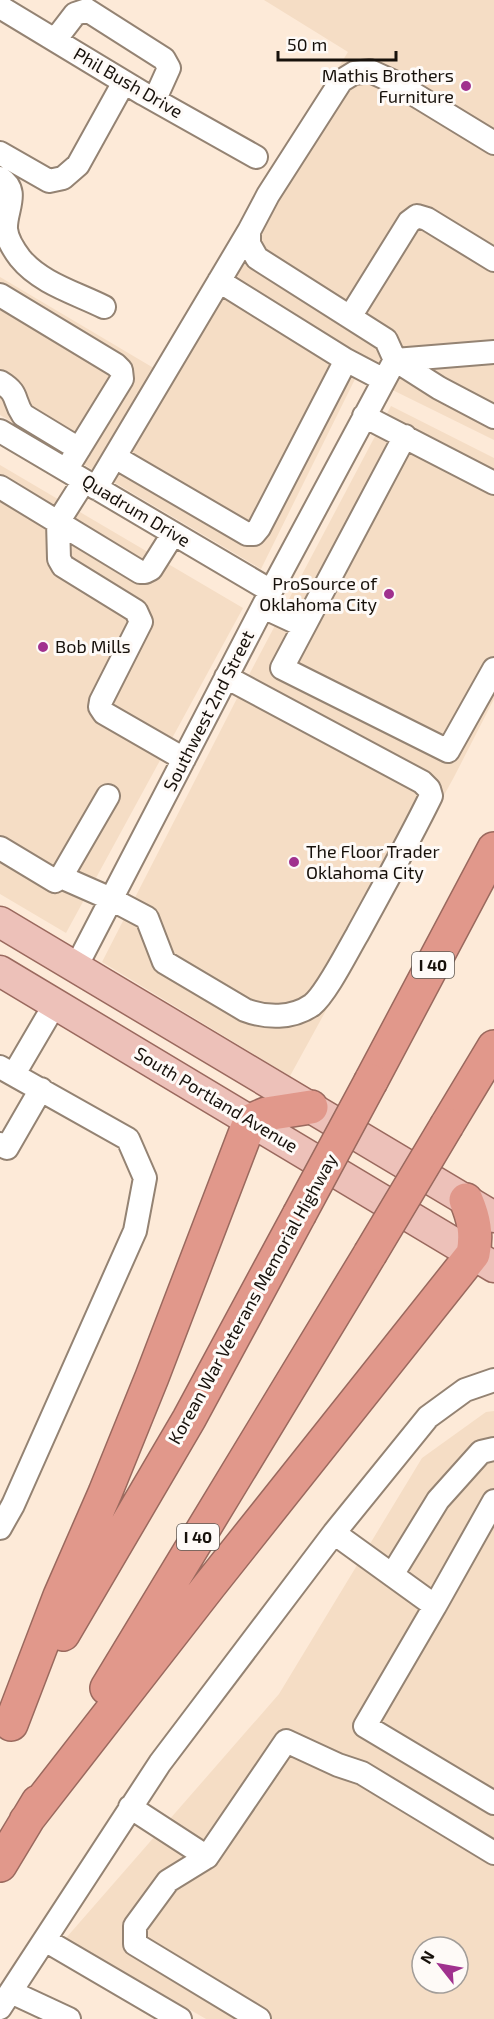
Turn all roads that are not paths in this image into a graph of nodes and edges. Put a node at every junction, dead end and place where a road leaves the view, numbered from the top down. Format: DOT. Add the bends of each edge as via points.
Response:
graph roads {
  1 [pos="0,7"];
  2 [pos="55,40"];
  3 [pos="124,82"];
  4 [pos="155,99"];
  5 [pos="494,143"];
  6 [pos="0,153"];
  7 [pos="256,157"];
  8 [pos="0,178"];
  9 [pos="249,231"];
  10 [pos="494,260"];
  11 [pos="219,281"];
  12 [pos="0,295"];
  13 [pos="104,307"];
  14 [pos="350,317"];
  15 [pos="494,352"];
  16 [pos="346,360"];
  17 [pos="396,360"];
  18 [pos="384,380"];
  19 [pos="0,382"];
  20 [pos="364,416"];
  21 [pos="494,417"];
  22 [pos="405,436"];
  23 [pos="3,439"];
  24 [pos="79,449"];
  25 [pos="115,457"];
  26 [pos="82,480"];
  27 [pos="494,483"];
  28 [pos="0,487"];
  29 [pos="58,522"];
  30 [pos="173,534"];
  31 [pos="267,599"];
  32 [pos="304,626"];
  33 [pos="494,669"];
  34 [pos="226,677"];
  35 [pos="184,759"];
  36 [pos="108,796"];
  37 [pos="0,848"];
  38 [pos="494,849"];
  39 [pos="62,877"];
  40 [pos="111,899"];
  41 [pos="0,922"];
  42 [pos="76,967"];
  43 [pos="0,971"];
  44 [pos="55,1004"];
  45 [pos="494,1047"];
  46 [pos="7,1070"];
  47 [pos="41,1089"];
  48 [pos="311,1107"];
  49 [pos="250,1121"];
  50 [pos="0,1144"];
  51 [pos="466,1200"];
  52 [pos="494,1217"];
  53 [pos="483,1261"];
  54 [pos="494,1380"];
  55 [pos="494,1449"];
  56 [pos="494,1501"];
  57 [pos="0,1528"];
  58 [pos="334,1533"];
  59 [pos="392,1575"];
  60 [pos="435,1606"];
  61 [pos="5,1733"];
  62 [pos="494,1803"];
  63 [pos="130,1807"];
  64 [pos="26,1821"];
  65 [pos="494,1853"];
  66 [pos="207,1857"];
  67 [pos="0,1865"];
  68 [pos="45,1940"];
  69 [pos="5,2000"];
  70 [pos="69,2019"];
  71 [pos="180,2019"];
  72 [pos="259,2019"];
  1 -- 2 [label="street, Phil Bush Drive"];
  2 -- 3 [label="street, Phil Bush Drive"];
  2 -- 4 [label="street" via="75,14 87,10 164,59 169,68"];
  3 -- 4 [label="street, Phil Bush Drive"];
  3 -- 6 [label="street" via="78,165 63,178 49,182"];
  4 -- 7 [label="street, Phil Bush Drive"];
  5 -- 9 [label="street" via="394,81 370,71 354,73 341,81"];
  8 -- 13 [label="street" via="12,194 6,228 21,260 43,279"];
  9 -- 11 [label="street"];
  9 -- 14 [label="street" via="249,244 257,258"];
  10 -- 14 [label="street" via="417,216 409,222"];
  11 -- 16 [label="street"];
  11 -- 25 [label="street"];
  12 -- 24 [label="street" via="121,370 122,379"];
  14 -- 17 [label="street" via="386,340"];
  15 -- 17 [label="street"];
  16 -- 18 [label="street"];
  16 -- 25 [label="street" via="254,534 247,534"];
  17 -- 18 [label="street, Southwest 2nd Street"];
  17 -- 21 [label="street"];
  18 -- 20 [label="street, Southwest 2nd Street"];
  19 -- 24 [label="street" via="15,393 23,415"];
  20 -- 22 [label="street"];
  20 -- 31 [label="street, Southwest 2nd Street"];
  22 -- 27 [label="street"];
  22 -- 32 [label="street"];
  23 -- 26 [label="street, Quadrum Drive"];
  24 -- 26 [label="street"];
  25 -- 26 [label="street"];
  26 -- 29 [label="street"];
  26 -- 30 [label="street, Quadrum Drive"];
  28 -- 29 [label="street"];
  29 -- 30 [label="street" via="140,572 150,568"];
  29 -- 35 [label="street" via="59,559 63,566 136,611 141,622 100,707"];
  30 -- 31 [label="street, Quadrum Drive"];
  31 -- 32 [label="street, Quadrum Drive"];
  31 -- 34 [label="street, Southwest 2nd Street"];
  32 -- 33 [label="street" via="282,668 448,751"];
  34 -- 35 [label="street, Southwest 2nd Street"];
  34 -- 40 [label="street" via="422,782 431,796 416,827 320,995 312,1005 292,1013 258,1015 172,968 160,955 147,918"];
  35 -- 40 [label="street, Southwest 2nd Street"];
  36 -- 39 [label="street"];
  37 -- 39 [label="street" via="55,881"];
  38 -- 61 [label="highway, Korean War Veterans Memorial Highway / I 40, bridge" via="189,1419"];
  39 -- 40 [label="street"];
  40 -- 42 [label="street, Southwest 2nd Street"];
  41 -- 42 [label="main road"];
  42 -- 44 [label="main road"];
  42 -- 48 [label="main road"];
  43 -- 44 [label="main road, South Portland Avenue"];
  44 -- 46 [label="street"];
  44 -- 49 [label="main road, South Portland Avenue"];
  45 -- 64 [label="highway, I 40, bridge"];
  46 -- 47 [label="street"];
  47 -- 50 [label="street" via="7,1148"];
  47 -- 57 [label="street" via="128,1139 145,1178 135,1231"];
  48 -- 49 [label="highway" via="266,1114"];
  48 -- 51 [label="main road"];
  49 -- 53 [label="main road, South Portland Avenue"];
  49 -- 61 [label="highway" via="152,1377"];
  51 -- 52 [label="main road"];
  51 -- 53 [label="highway"];
  53 -- 64 [label="highway" via="209,1586"];
  54 -- 58 [label="street" via="465,1390 428,1417"];
  55 -- 59 [label="street" via="481,1452 438,1500"];
  56 -- 60 [label="street"];
  58 -- 59 [label="street"];
  58 -- 63 [label="street"];
  59 -- 60 [label="street"];
  60 -- 62 [label="street" via="364,1726"];
  63 -- 66 [label="street"];
  63 -- 68 [label="street"];
  64 -- 67 [label="highway, I 40"];
  65 -- 66 [label="street" via="362,1773 286,1741"];
  66 -- 72 [label="street" via="168,1881 135,1926 135,1944"];
  68 -- 69 [label="street"];
  68 -- 71 [label="street"];
  69 -- 70 [label="street"];
}
